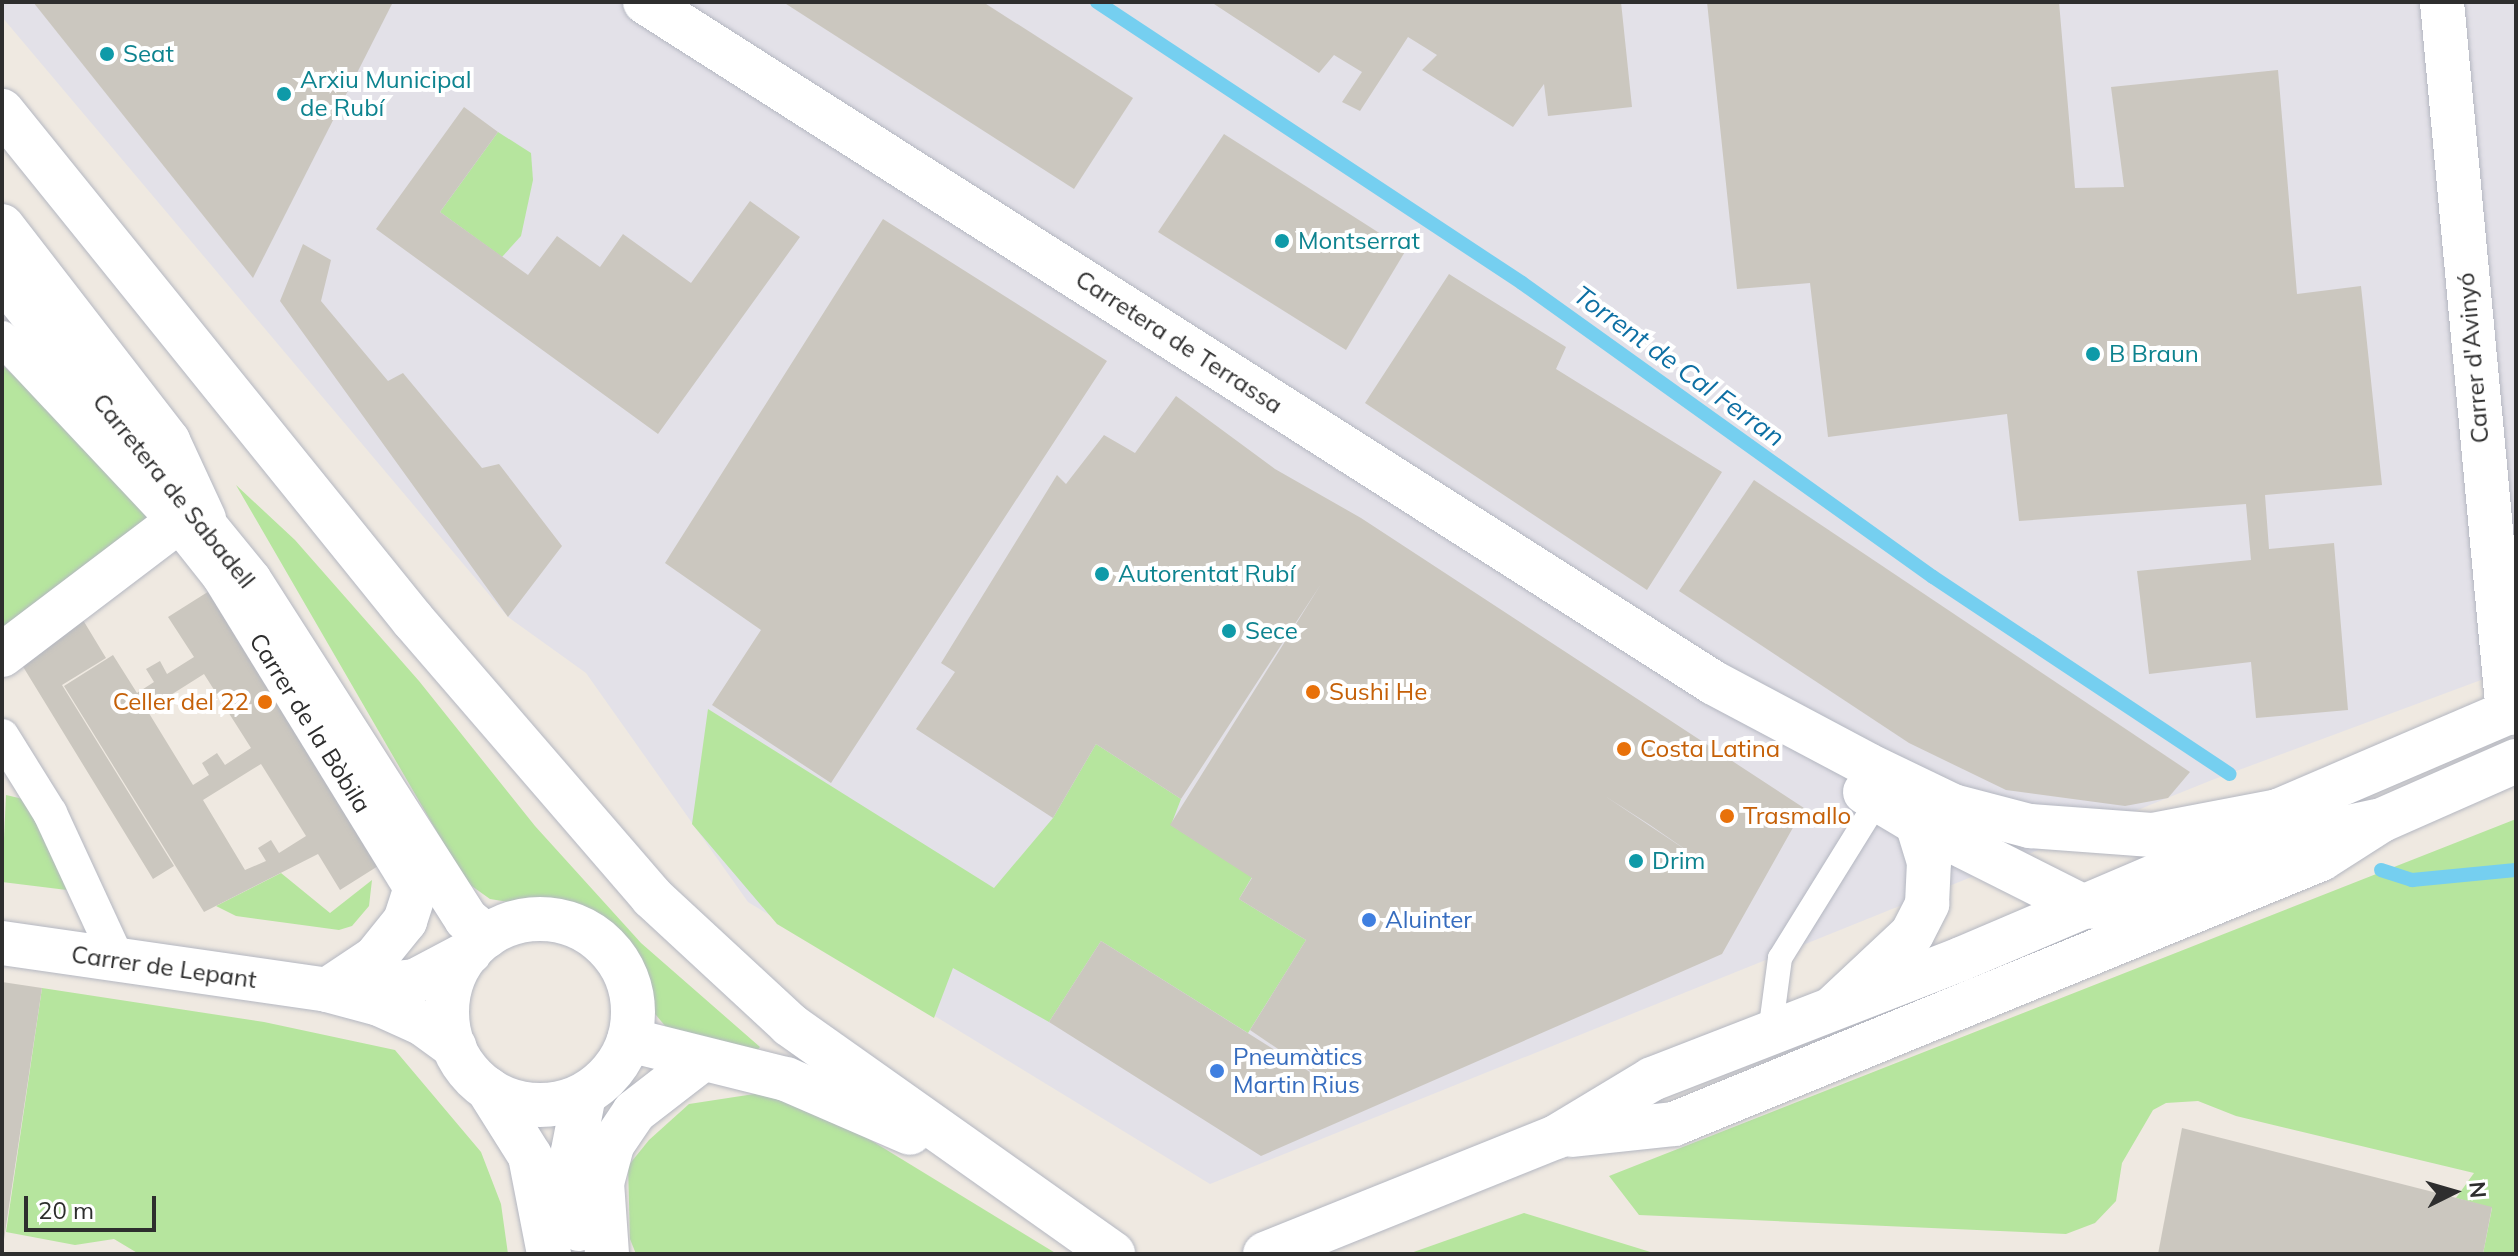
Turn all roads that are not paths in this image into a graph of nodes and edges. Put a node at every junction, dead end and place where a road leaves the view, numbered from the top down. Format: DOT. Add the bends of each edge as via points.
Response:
graph roads {
  1 [pos="645,2"];
  2 [pos="2442,2"];
  3 [pos="2,111"];
  4 [pos="2,226"];
  5 [pos="2,277"];
  6 [pos="2,338"];
  7 [pos="190,521"];
  8 [pos="2,655"];
  9 [pos="1714,683"];
  10 [pos="2512,711"];
  11 [pos="5,742"];
  12 [pos="2516,761"];
  13 [pos="2,791"];
  14 [pos="387,794"];
  15 [pos="1878,800"];
  16 [pos="2278,811"];
  17 [pos="2382,820"];
  18 [pos="1917,823"];
  19 [pos="413,902"];
  20 [pos="2082,906"];
  21 [pos="2,943"];
  22 [pos="478,944"];
  23 [pos="119,962"];
  24 [pos="327,990"];
  25 [pos="1833,1007"];
  26 [pos="1770,1033"];
  27 [pos="629,1040"];
  28 [pos="455,1047"];
  29 [pos="700,1061"];
  30 [pos="488,1089"];
  31 [pos="584,1095"];
  32 [pos="1556,1137"];
  33 [pos="976,1158"];
  34 [pos="1098,1243"];
  35 [pos="549,1254"];
  36 [pos="586,1254"];
  37 [pos="607,1254"];
  38 [pos="1265,1254"];
  1 -- 9 [label="street, Carretera de Terrassa"];
  2 -- 10 [label="street, Carrer d'Avinyó"];
  3 -- 33 [label="street" via="413,620 652,897 790,1025"];
  4 -- 7 [label="street" via="168,441"];
  5 -- 7 [label="street, Carretera de Sabadell" via="162,476"];
  6 -- 7 [label="street, Carrer de la Bòbila"];
  7 -- 8 [label="street"];
  7 -- 14 [label="street, Carretera de Sabadell" via="302,658"];
  7 -- 19 [label="street, Carrer de la Bòbila" via="219,577 402,867"];
  9 -- 15 [label="street"];
  9 -- 16 [label="street" via="1953,806 2030,826 2152,835"];
  10 -- 16 [label="street"];
  11 -- 13 [label="street"];
  11 -- 23 [label="street" via="50,813"];
  12 -- 17 [label="street"];
  14 -- 19 [label="street, Carretera de Sabadell" via="415,860"];
  14 -- 22 [label="street, Carretera de Sabadell"];
  15 -- 18 [label="street"];
  15 -- 26 [label="lane" via="1780,958"];
  16 -- 20 [label="street" via="2243,839"];
  17 -- 20 [label="street" via="2316,834 2141,904"];
  17 -- 32 [label="street" via="2321,859 1674,1124"];
  18 -- 20 [label="street"];
  18 -- 25 [label="street" via="1929,862 1927,904 1912,934"];
  19 -- 24 [label="street, Carretera de Sabadell" via="405,921 375,958"];
  20 -- 25 [label="street"];
  21 -- 23 [label="street, Carrer de Lepant"];
  22 -- 24 [label="street, Carrer de Lepant" via="415,981"];
  22 -- 27 [label="street" via="523,921 544,919 601,941 627,977 633,1016"];
  22 -- 28 [label="street" via="451,987 448,1027"];
  23 -- 24 [label="street, Carrer de Lepant"];
  24 -- 28 [label="street, Carrer de Lepant" via="379,1004 423,1024"];
  25 -- 26 [label="street"];
  26 -- 32 [label="street" via="1652,1079"];
  27 -- 29 [label="street"];
  27 -- 31 [label="street" via="613,1071"];
  28 -- 30 [label="street" via="466,1069"];
  29 -- 33 [label="street" via="786,1079"];
  29 -- 37 [label="street" via="634,1112 612,1145 602,1183"];
  30 -- 31 [label="street" via="522,1104 544,1105"];
  30 -- 35 [label="street" via="530,1156"];
  31 -- 36 [label="street" via="573,1151 573,1192"];
  32 -- 38 [label="street"];
  33 -- 34 [label="street"];
}
